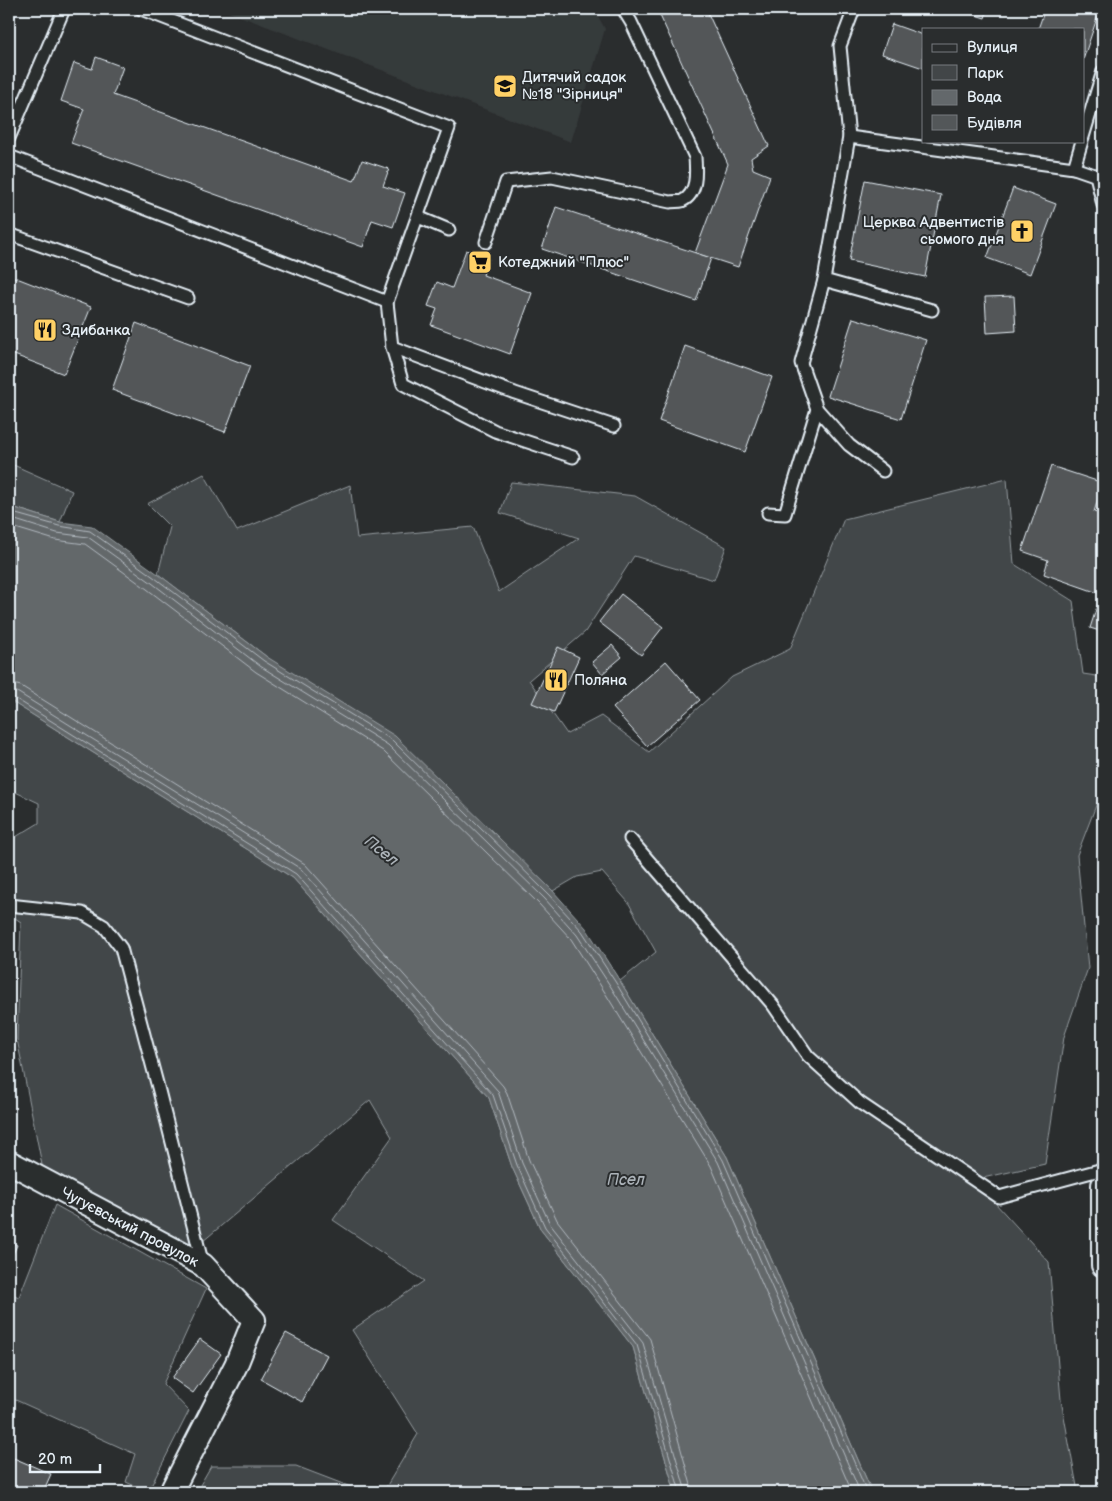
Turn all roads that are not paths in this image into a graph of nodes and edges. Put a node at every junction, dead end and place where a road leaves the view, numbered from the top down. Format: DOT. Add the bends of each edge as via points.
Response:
graph roads {
  1 [pos="64,9"];
  2 [pos="141,9"];
  3 [pos="623,9"];
  4 [pos="854,9"];
  5 [pos="1103,72"];
  6 [pos="1084,134"];
  7 [pos="849,137"];
  8 [pos="9,138"];
  9 [pos="1082,142"];
  10 [pos="9,156"];
  11 [pos="1074,168"];
  12 [pos="1100,176"];
  13 [pos="1103,206"];
  14 [pos="418,217"];
  15 [pos="449,230"];
  16 [pos="9,234"];
  17 [pos="486,242"];
  18 [pos="824,280"];
  19 [pos="188,298"];
  20 [pos="387,302"];
  21 [pos="932,310"];
  22 [pos="392,347"];
  23 [pos="818,409"];
  24 [pos="614,426"];
  25 [pos="572,457"];
  26 [pos="882,471"];
  27 [pos="768,513"];
  28 [pos="630,838"];
  29 [pos="9,905"];
  30 [pos="9,1162"];
  31 [pos="1103,1169"];
  32 [pos="1103,1185"];
  33 [pos="203,1265"];
  34 [pos="1103,1265"];
  35 [pos="172,1492"];
  1 -- 8 [label="lane"];
  2 -- 14 [label="lane" via="449,128"];
  3 -- 17 [label="lane" via="695,157 696,175 691,193 682,201 670,202 552,177 506,182"];
  4 -- 7 [label="lane" via="840,46"];
  5 -- 6 [label="lane"];
  7 -- 11 [label="lane"];
  7 -- 18 [label="lane"];
  9 -- 11 [label="lane"];
  10 -- 20 [label="lane"];
  11 -- 12 [label="lane"];
  12 -- 13 [label="lane"];
  14 -- 15 [label="lane"];
  14 -- 20 [label="lane"];
  16 -- 19 [label="lane"];
  18 -- 21 [label="lane"];
  18 -- 23 [label="lane" via="801,363"];
  20 -- 22 [label="lane"];
  22 -- 24 [label="lane"];
  22 -- 25 [label="lane" via="404,384 495,431"];
  23 -- 26 [label="lane" via="849,445"];
  23 -- 27 [label="lane" via="785,514"];
  28 -- 31 [label="lane" via="773,1005 808,1056 860,1103 999,1197"];
  29 -- 33 [label="lane" via="82,913 104,926 121,948"];
  30 -- 33 [label="street, Чугуєвський провулок"];
  32 -- 34 [label="street"];
  33 -- 35 [label="street, Чугуєвський провулок" via="254,1320 236,1365"];
}
